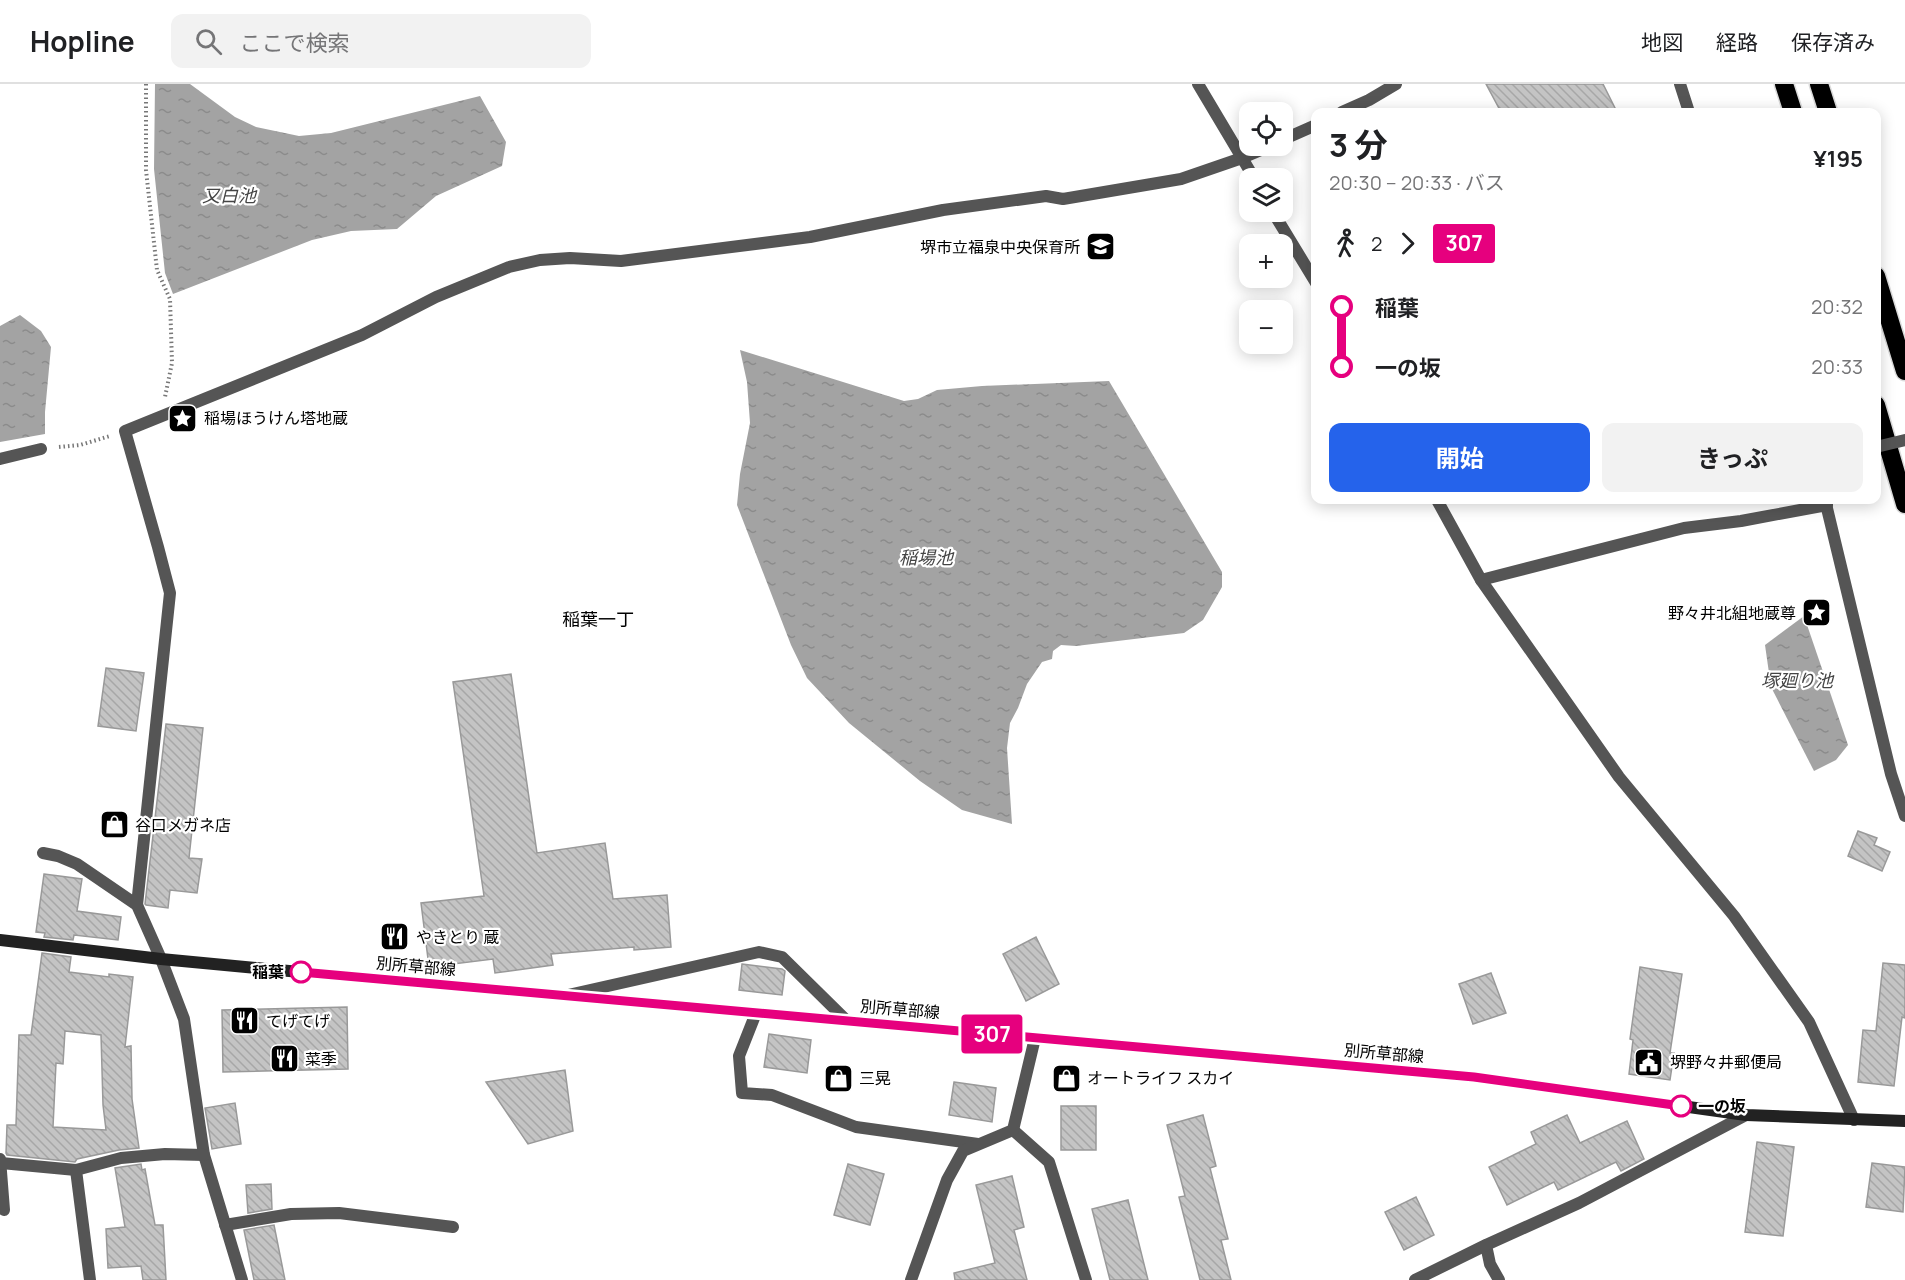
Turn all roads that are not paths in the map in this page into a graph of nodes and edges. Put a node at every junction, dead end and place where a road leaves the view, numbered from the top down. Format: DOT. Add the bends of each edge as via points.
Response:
graph roads {
  1 [pos="1198,84"];
  2 [pos="1396,84"];
  3 [pos="1680,84"];
  4 [pos="1784,84"];
  5 [pos="1819,84"];
  6 [pos="1351,108"];
  7 [pos="1688,108"];
  8 [pos="1791,108"];
  9 [pos="1827,108"];
  10 [pos="1311,127"];
  11 [pos="1293,135"];
  12 [pos="1248,156"];
  13 [pos="1242,159"];
  14 [pos="1248,168"];
  15 [pos="1279,222"];
  16 [pos="1311,275"];
  17 [pos="1881,292"];
  18 [pos="1905,371"];
  19 [pos="1881,422"];
  20 [pos="1905,440"];
  21 [pos="1881,446"];
  22 [pos="41,449"];
  23 [pos="0,459"];
  24 [pos="1439,504"];
  25 [pos="1817,504"];
  26 [pos="1826,504"];
  27 [pos="1905,504"];
  28 [pos="1481,580"];
  29 [pos="1905,816"];
  30 [pos="43,853"];
  31 [pos="136,905"];
  32 [pos="0,940"];
  33 [pos="161,959"];
  34 [pos="563,996"];
  35 [pos="756,1013"];
  36 [pos="846,1021"];
  37 [pos="1035,1038"];
  38 [pos="1746,1115"];
  39 [pos="1854,1120"];
  40 [pos="1905,1121"];
  41 [pos="1013,1130"];
  42 [pos="978,1144"];
  43 [pos="204,1155"];
  44 [pos="1,1161"];
  45 [pos="76,1170"];
  46 [pos="4,1210"];
  47 [pos="225,1226"];
  48 [pos="453,1227"];
  49 [pos="1486,1245"];
  50 [pos="1429,1276"];
  51 [pos="90,1280"];
  52 [pos="242,1280"];
  53 [pos="911,1280"];
  54 [pos="1086,1280"];
  55 [pos="1415,1280"];
  56 [pos="1499,1280"];
  1 -- 13 [label="street"];
  2 -- 6 [label="street"];
  3 -- 7 [label="street"];
  4 -- 8 [label="highway"];
  5 -- 9 [label="highway"];
  10 -- 11 [label="street"];
  12 -- 13 [label="street"];
  13 -- 14 [label="street"];
  13 -- 31 [label="street" via="1181,179 1063,199 1046,196 943,210 810,237 621,261 570,258 509,267 436,297 362,335 125,431 170,593"];
  15 -- 16 [label="street"];
  17 -- 18 [label="highway"];
  19 -- 27 [label="highway"];
  20 -- 21 [label="street, bridge"];
  22 -- 23 [label="street"];
  24 -- 28 [label="street"];
  25 -- 28 [label="street" via="1741,521 1684,528"];
  26 -- 29 [label="street" via="1891,774"];
  28 -- 39 [label="street" via="1618,777 1734,916 1809,1022"];
  30 -- 31 [label="street" via="77,864"];
  31 -- 33 [label="street"];
  32 -- 33 [label="main road, 別所草部線"];
  33 -- 34 [label="main road, 別所草部線"];
  33 -- 43 [label="street" via="184,1019"];
  34 -- 35 [label="main road, 別所草部線"];
  34 -- 36 [label="street" via="759,951 782,957"];
  35 -- 36 [label="main road, 別所草部線"];
  35 -- 42 [label="street" via="740,1056 742,1093 772,1095 856,1126"];
  36 -- 37 [label="main road, 別所草部線"];
  37 -- 38 [label="main road, 別所草部線" via="1474,1077"];
  37 -- 41 [label="street"];
  38 -- 39 [label="main road, 別所草部線"];
  38 -- 49 [label="street" via="1579,1203"];
  39 -- 40 [label="main road, 別所草部線"];
  41 -- 42 [label="street"];
  41 -- 54 [label="street" via="1049,1162"];
  42 -- 53 [label="street" via="963,1151 947,1180"];
  43 -- 45 [label="street" via="121,1158"];
  43 -- 47 [label="street"];
  44 -- 45 [label="street"];
  44 -- 46 [label="street"];
  45 -- 51 [label="street"];
  47 -- 48 [label="street" via="291,1214 339,1213"];
  47 -- 52 [label="street"];
  49 -- 50 [label="street"];
  49 -- 56 [label="street"];
  50 -- 55 [label="street"];
}
